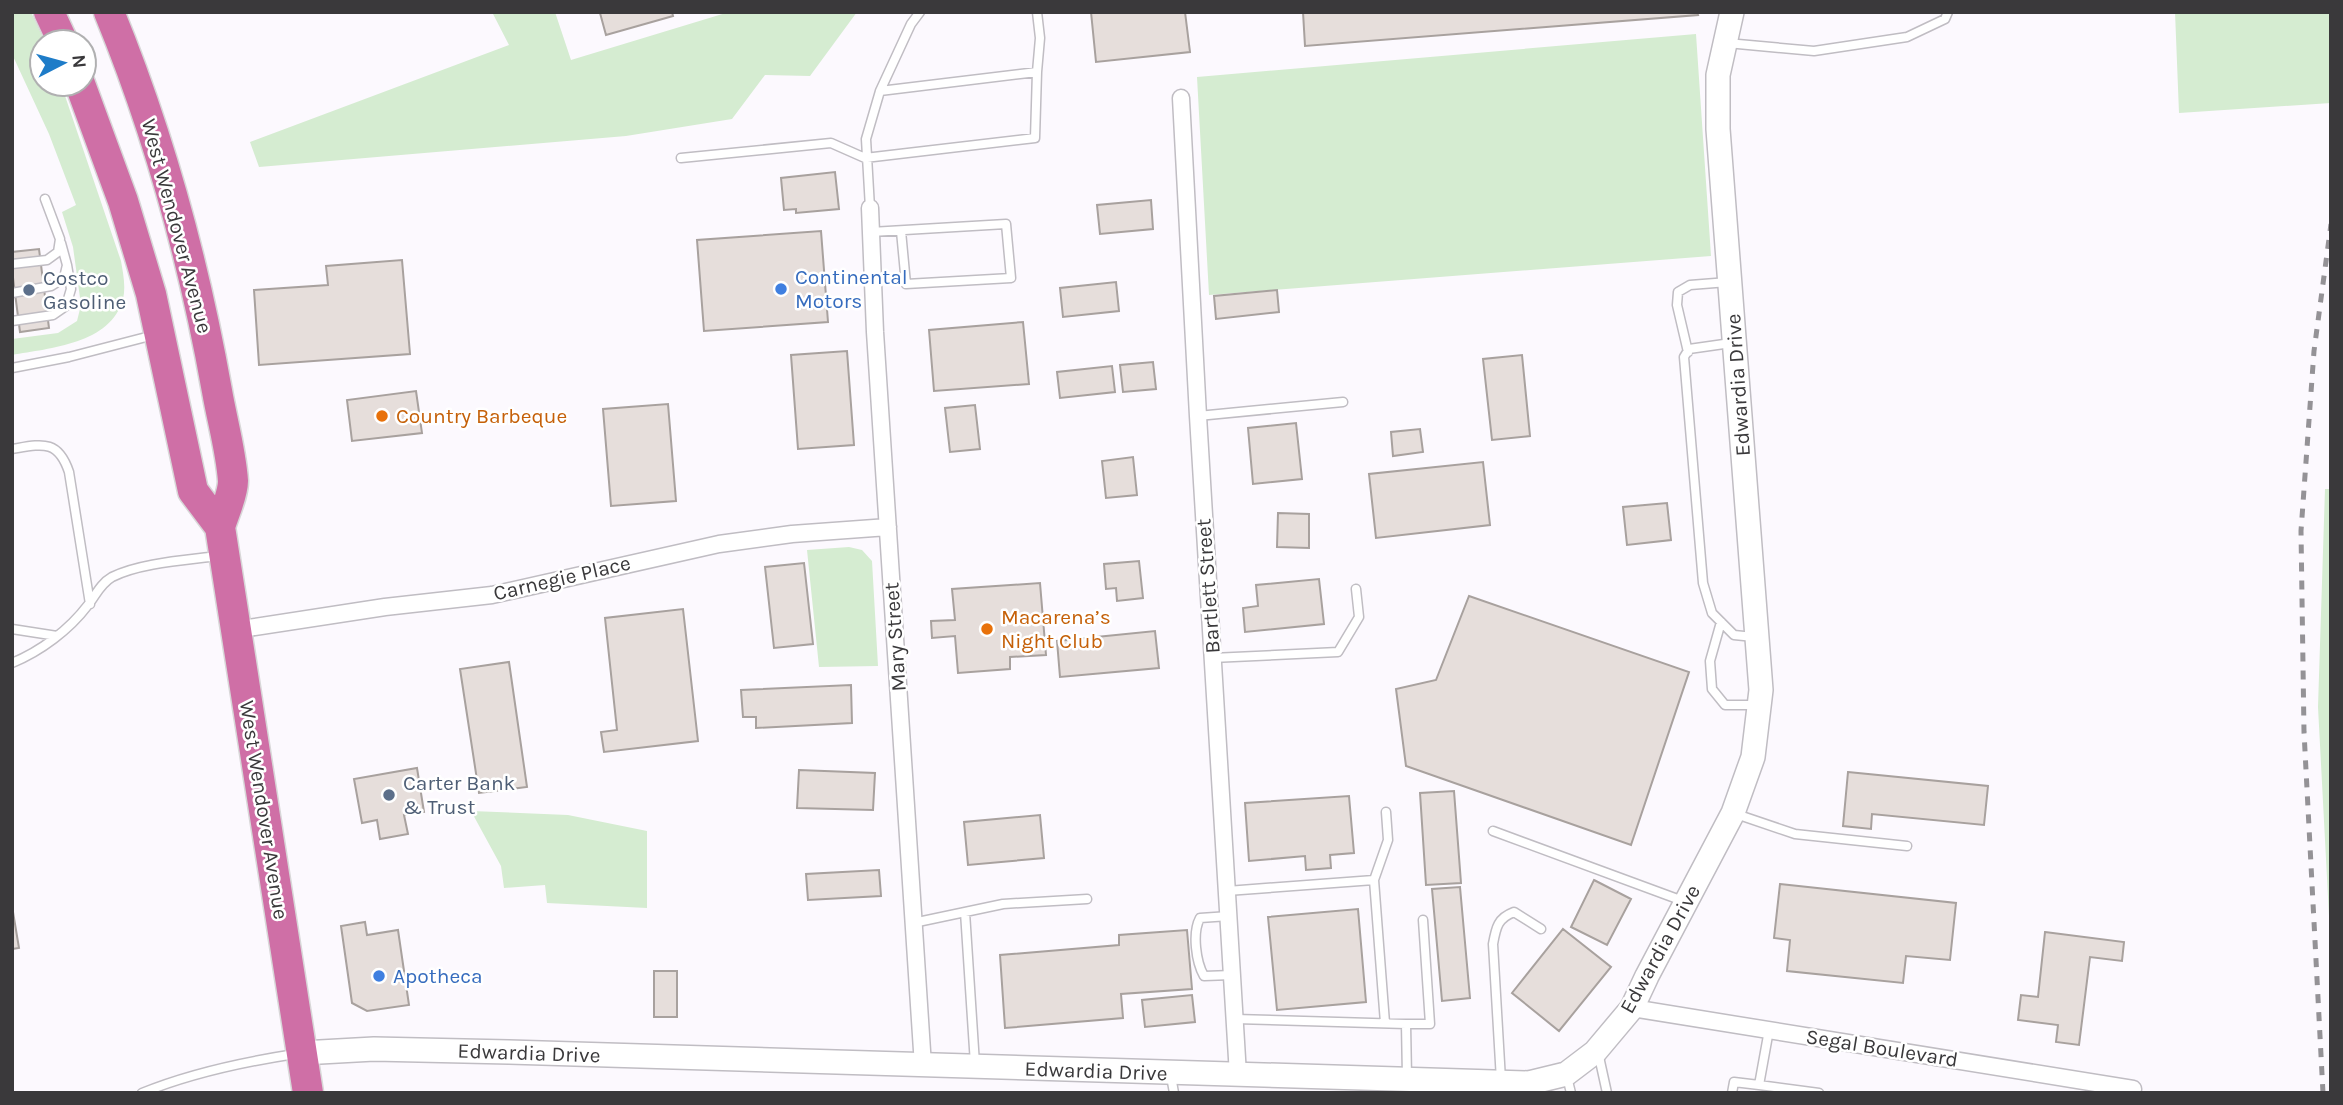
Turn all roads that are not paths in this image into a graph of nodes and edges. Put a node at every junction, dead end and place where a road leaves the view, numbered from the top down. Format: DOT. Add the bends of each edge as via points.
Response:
graph roads {
  1 [pos="109,12"];
  2 [pos="920,12"];
  3 [pos="1037,12"];
  4 [pos="1732,12"];
  5 [pos="1948,12"];
  6 [pos="1724,43"];
  7 [pos="1037,72"];
  8 [pos="880,91"];
  9 [pos="85,98"];
  10 [pos="1181,98"];
  11 [pos="681,158"];
  12 [pos="865,158"];
  13 [pos="45,199"];
  14 [pos="870,208"];
  15 [pos="901,231"];
  16 [pos="871,232"];
  17 [pos="60,239"];
  18 [pos="12,264"];
  19 [pos="67,265"];
  20 [pos="1730,282"];
  21 [pos="12,293"];
  22 [pos="12,321"];
  23 [pos="160,333"];
  24 [pos="1734,342"];
  25 [pos="1688,352"];
  26 [pos="12,368"];
  27 [pos="1343,402"];
  28 [pos="1198,416"];
  29 [pos="12,449"];
  30 [pos="888,527"];
  31 [pos="222,541"];
  32 [pos="1356,589"];
  33 [pos="90,604"];
  34 [pos="1721,622"];
  35 [pos="12,629"];
  36 [pos="235,630"];
  37 [pos="57,636"];
  38 [pos="1757,638"];
  39 [pos="1213,658"];
  40 [pos="12,663"];
  41 [pos="1759,705"];
  42 [pos="1386,812"];
  43 [pos="1733,813"];
  44 [pos="1493,831"];
  45 [pos="1907,846"];
  46 [pos="1374,880"];
  47 [pos="1227,891"];
  48 [pos="1087,899"];
  49 [pos="1686,902"];
  50 [pos="965,912"];
  51 [pos="1228,916"];
  52 [pos="1423,919"];
  53 [pos="913,923"];
  54 [pos="1541,929"];
  55 [pos="1232,975"];
  56 [pos="1632,1008"];
  57 [pos="1235,1019"];
  58 [pos="1385,1023"];
  59 [pos="1406,1024"];
  60 [pos="1769,1030"];
  61 [pos="1597,1049"];
  62 [pos="302,1053"];
  63 [pos="923,1066"];
  64 [pos="975,1067"];
  65 [pos="1238,1075"];
  66 [pos="1407,1080"];
  67 [pos="1172,1083"];
  68 [pos="1501,1083"];
  69 [pos="1569,1083"];
  70 [pos="1759,1085"];
  71 [pos="1434,1087"];
  72 [pos="2133,1089"];
  73 [pos="142,1093"];
  74 [pos="308,1093"];
  75 [pos="1607,1093"];
  76 [pos="1732,1093"];
  77 [pos="1819,1093"];
  1 -- 31 [label="highway, West Wendover Avenue" via="130,64 193,270 233,483"];
  2 -- 8 [label="lane"];
  3 -- 7 [label="lane"];
  4 -- 6 [label="main road, Edwardia Drive"];
  5 -- 6 [label="lane" via="1945,19 1908,37 1814,51"];
  6 -- 20 [label="main road, Edwardia Drive" via="1718,75 1718,130"];
  7 -- 8 [label="lane"];
  7 -- 12 [label="lane" via="1035,138"];
  8 -- 12 [label="lane"];
  9 -- 23 [label="highway, West Wendover Avenue" via="124,201"];
  10 -- 28 [label="street, Bartlett Street"];
  11 -- 12 [label="lane" via="831,143"];
  12 -- 14 [label="lane"];
  13 -- 17 [label="lane"];
  14 -- 16 [label="street, Mary Street"];
  15 -- 15 [label="lane" via="906,284 1011,278 1006,225"];
  15 -- 16 [label="lane"];
  16 -- 30 [label="street, Mary Street"];
  17 -- 18 [label="lane" via="54,256 47,260"];
  17 -- 19 [label="lane"];
  19 -- 21 [label="lane" via="58,283"];
  19 -- 22 [label="lane" via="71,289 66,306 53,314"];
  20 -- 24 [label="main road, Edwardia Drive"];
  20 -- 25 [label="lane" via="1690,285 1678,292"];
  23 -- 26 [label="lane"];
  23 -- 31 [label="highway, West Wendover Avenue" via="193,491"];
  24 -- 25 [label="lane" via="1702,345"];
  24 -- 38 [label="main road, Edwardia Drive"];
  25 -- 34 [label="lane" via="1684,357 1702,571 1712,612"];
  27 -- 28 [label="lane"];
  28 -- 39 [label="street, Bartlett Street"];
  29 -- 33 [label="lane" via="40,444 56,448 64,457"];
  30 -- 36 [label="street, Carnegie Place" via="719,544 494,595"];
  30 -- 53 [label="street, Mary Street"];
  31 -- 33 [label="lane" via="112,578"];
  31 -- 36 [label="highway, West Wendover Avenue"];
  32 -- 39 [label="lane" via="1359,617 1338,652"];
  33 -- 37 [label="lane"];
  34 -- 38 [label="lane" via="1734,635"];
  34 -- 41 [label="lane" via="1710,661 1712,689 1725,705"];
  35 -- 37 [label="lane"];
  36 -- 62 [label="highway, West Wendover Avenue"];
  37 -- 40 [label="lane"];
  38 -- 41 [label="main road, Edwardia Drive"];
  39 -- 47 [label="street, Bartlett Street"];
  41 -- 43 [label="main road, Edwardia Drive" via="1753,757"];
  42 -- 46 [label="lane" via="1388,840"];
  43 -- 45 [label="lane" via="1795,834"];
  43 -- 49 [label="main road, Edwardia Drive"];
  44 -- 49 [label="lane"];
  46 -- 47 [label="lane"];
  46 -- 58 [label="lane"];
  47 -- 51 [label="street, Bartlett Street"];
  48 -- 50 [label="lane" via="1003,904"];
  49 -- 56 [label="main road, Edwardia Drive"];
  50 -- 53 [label="lane"];
  50 -- 64 [label="lane"];
  51 -- 55 [label="street, Bartlett Street"];
  51 -- 55 [label="lane" via="1200,918 1197,948 1204,976"];
  52 -- 59 [label="lane" via="1430,1024"];
  53 -- 63 [label="street, Mary Street"];
  54 -- 68 [label="lane" via="1514,912 1504,915 1496,926 1493,944"];
  55 -- 57 [label="street, Bartlett Street"];
  56 -- 60 [label="street, Segal Boulevard"];
  56 -- 61 [label="main road, Edwardia Drive"];
  57 -- 58 [label="lane"];
  57 -- 65 [label="street, Bartlett Street"];
  58 -- 59 [label="lane"];
  59 -- 66 [label="lane"];
  60 -- 70 [label="lane"];
  60 -- 72 [label="street, Segal Boulevard"];
  61 -- 69 [label="main road, Edwardia Drive"];
  61 -- 75 [label="lane"];
  62 -- 63 [label="main road, Edwardia Drive" via="374,1049"];
  62 -- 73 [label="lane" via="202,1073"];
  62 -- 74 [label="highway, West Wendover Avenue"];
  63 -- 64 [label="main road, Edwardia Drive"];
  64 -- 67 [label="main road, Edwardia Drive"];
  65 -- 66 [label="main road, Edwardia Drive"];
  65 -- 67 [label="main road, Edwardia Drive"];
  66 -- 71 [label="main road, Edwardia Drive"];
  68 -- 69 [label="main road, Edwardia Drive"];
  68 -- 71 [label="main road, Edwardia Drive"];
  70 -- 76 [label="lane" via="1734,1082"];
  70 -- 77 [label="lane"];
}
